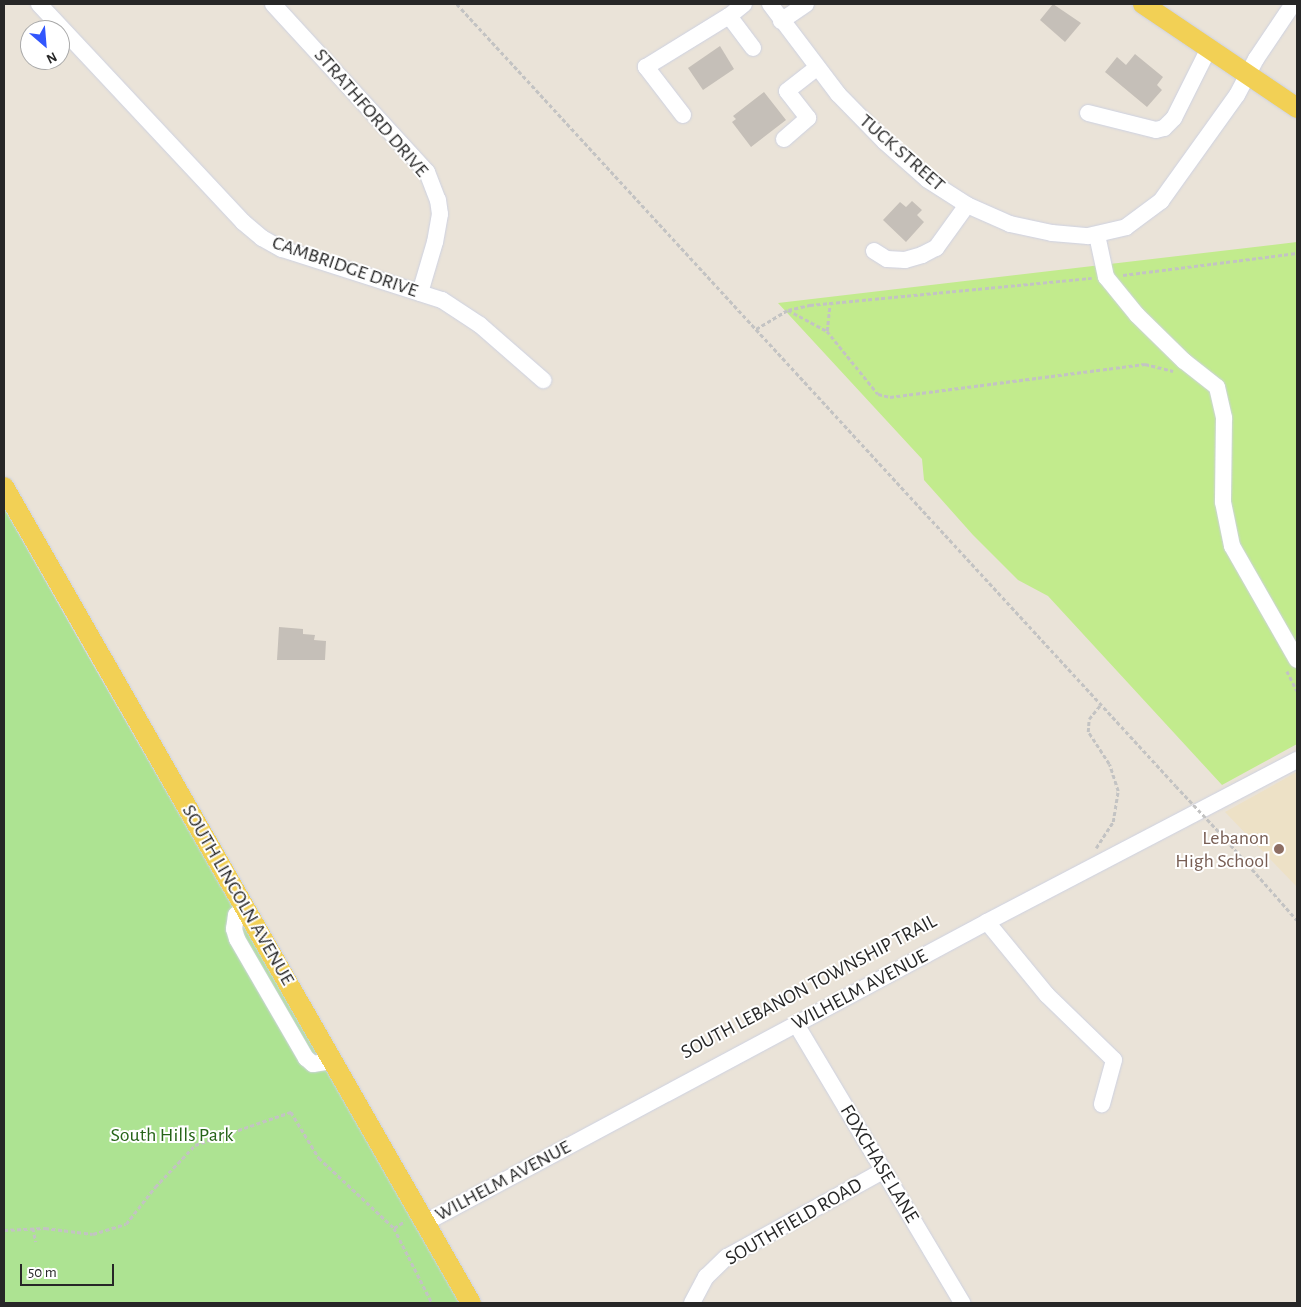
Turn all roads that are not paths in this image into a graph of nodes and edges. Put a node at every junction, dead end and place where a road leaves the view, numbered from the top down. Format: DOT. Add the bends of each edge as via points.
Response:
graph roads {
  1 [pos="39,4"];
  2 [pos="273,4"];
  3 [pos="744,4"];
  4 [pos="770,4"];
  5 [pos="806,4"];
  6 [pos="1143,4"];
  7 [pos="1293,4"];
  8 [pos="729,16"];
  9 [pos="781,20"];
  10 [pos="753,48"];
  11 [pos="1209,48"];
  12 [pos="816,68"];
  13 [pos="1247,74"];
  14 [pos="1297,108"];
  15 [pos="1088,113"];
  16 [pos="683,115"];
  17 [pos="784,139"];
  18 [pos="967,205"];
  19 [pos="1096,235"];
  20 [pos="874,252"];
  21 [pos="420,293"];
  22 [pos="542,380"];
  23 [pos="4,487"];
  24 [pos="1297,660"];
  25 [pos="1297,760"];
  26 [pos="987,922"];
  27 [pos="796,1024"];
  28 [pos="1102,1104"];
  29 [pos="884,1171"];
  30 [pos="422,1218"];
  31 [pos="958,1302"];
  32 [pos="471,1303"];
  33 [pos="692,1303"];
  1 -- 21 [label="street, CAMBRIDGE DRIVE" via="243,222 262,238 282,249"];
  2 -- 21 [label="street, STRATHFORD DRIVE" via="427,172 440,214"];
  3 -- 8 [label="street"];
  4 -- 9 [label="street, TUCK STREET"];
  5 -- 9 [label="street"];
  6 -- 11 [label="main road"];
  7 -- 13 [label="street, TUCK STREET"];
  8 -- 10 [label="street"];
  8 -- 16 [label="street" via="646,67"];
  9 -- 12 [label="street, TUCK STREET"];
  11 -- 13 [label="main road"];
  11 -- 15 [label="street" via="1174,118 1164,128 1156,130"];
  12 -- 17 [label="street" via="787,91 808,118"];
  12 -- 18 [label="street, TUCK STREET" via="885,142 928,180"];
  13 -- 14 [label="main road"];
  13 -- 19 [label="street, TUCK STREET" via="1183,174 1161,201 1138,221"];
  18 -- 19 [label="street, TUCK STREET" via="1031,229"];
  18 -- 20 [label="street" via="936,248 905,260 887,259"];
  19 -- 24 [label="street" via="1106,277 1137,315 1218,387 1224,418 1223,502 1232,546"];
  21 -- 22 [label="street, CAMBRIDGE DRIVE" via="463,312"];
  23 -- 30 [label="main road, SOUTH LINCOLN AVENUE"];
  25 -- 26 [label="street, WILHELM AVENUE"];
  26 -- 27 [label="street, WILHELM AVENUE"];
  26 -- 28 [label="street" via="1047,995 1114,1060"];
  27 -- 29 [label="street, FOXCHASE LANE"];
  27 -- 30 [label="street, WILHELM AVENUE"];
  29 -- 31 [label="street, FOXCHASE LANE"];
  29 -- 33 [label="street, SOUTHFIELD ROAD" via="727,1257 706,1277"];
  30 -- 32 [label="main road, SOUTH LINCOLN AVENUE"];
}
